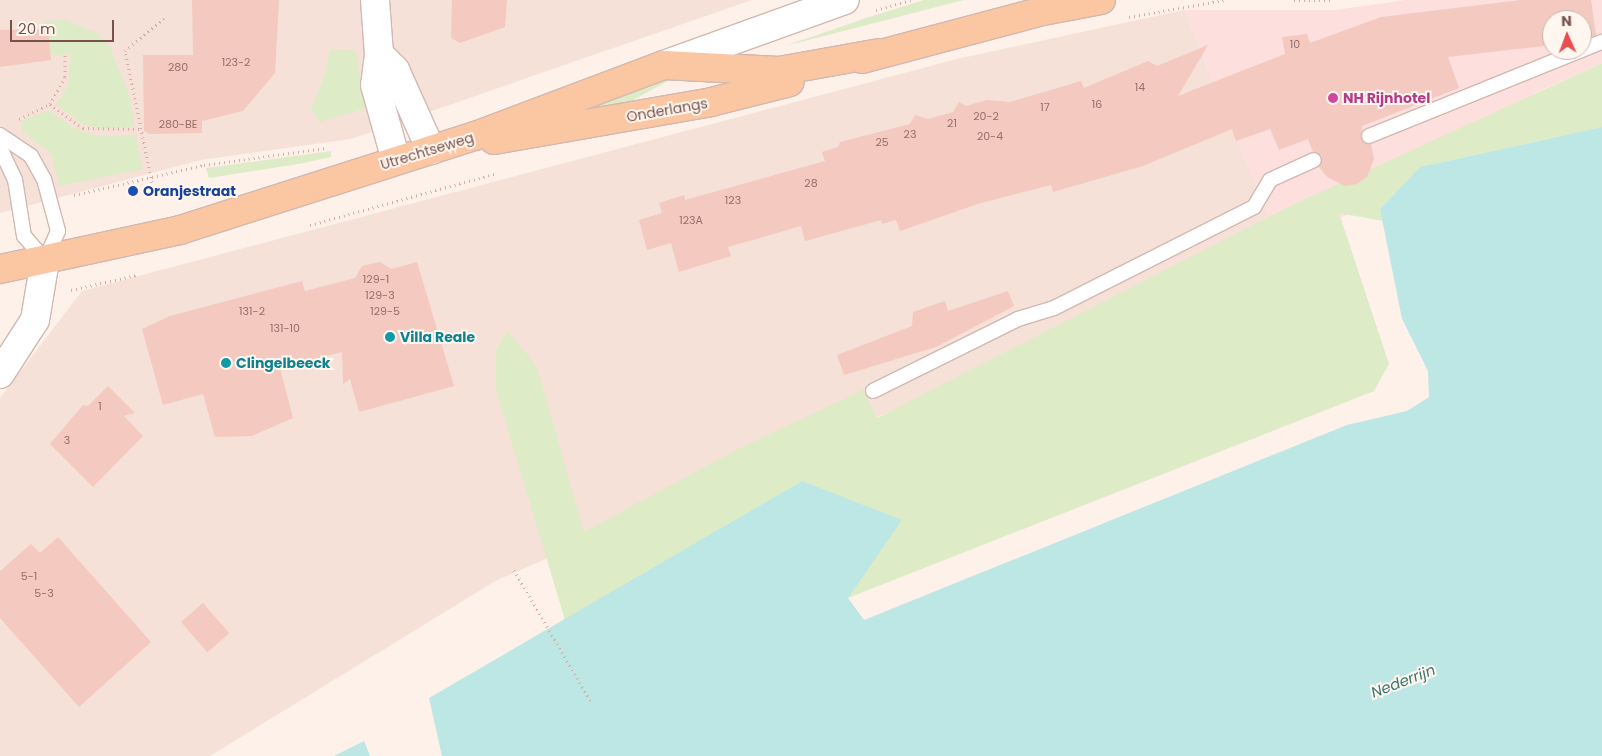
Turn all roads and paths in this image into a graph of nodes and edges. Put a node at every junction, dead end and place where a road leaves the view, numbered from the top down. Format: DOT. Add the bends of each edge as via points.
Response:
graph roads {
  1 [pos="375,0"];
  2 [pos="845,0"];
  3 [pos="1101,0"];
  4 [pos="1294,0"];
  5 [pos="1333,0"];
  6 [pos="164,18"];
  7 [pos="1602,42"];
  8 [pos="379,54"];
  9 [pos="879,54"];
  10 [pos="65,55"];
  11 [pos="664,65"];
  12 [pos="50,104"];
  13 [pos="18,120"];
  14 [pos="142,129"];
  15 [pos="0,135"];
  16 [pos="1369,136"];
  17 [pos="332,147"];
  18 [pos="441,147"];
  19 [pos="0,148"];
  20 [pos="396,160"];
  21 [pos="1314,160"];
  22 [pos="508,170"];
  23 [pos="151,177"];
  24 [pos="154,187"];
  25 [pos="407,197"];
  26 [pos="51,201"];
  27 [pos="45,260"];
  28 [pos="0,269"];
  29 [pos="0,374"];
  30 [pos="873,391"];
  31 [pos="514,570"];
  32 [pos="591,702"];
  1 -- 8 [label="street"];
  2 -- 11 [label="street, Utrechtseweg"];
  3 -- 9 [label="main road, Onderlangs"];
  4 -- 5 [label="path"];
  6 -- 14 [label="path" via="125,51"];
  7 -- 16 [label="lane"];
  8 -- 18 [label="street" via="395,70"];
  8 -- 20 [label="street" via="375,85"];
  9 -- 11 [label="main road, Onderlangs" via="779,71"];
  9 -- 18 [label="main road, Onderlangs" via="711,102 515,139"];
  10 -- 12 [label="path" via="65,77"];
  11 -- 18 [label="main road, Utrechtseweg"];
  12 -- 13 [label="path"];
  12 -- 14 [label="path" via="83,128"];
  14 -- 23 [label="path"];
  15 -- 26 [label="lane" via="31,156"];
  17 -- 23 [label="path"];
  18 -- 20 [label="main road, Utrechtseweg"];
  19 -- 27 [label="lane" via="15,180 24,236"];
  20 -- 27 [label="main road, Utrechtseweg" via="180,230"];
  21 -- 30 [label="lane" via="1270,180 1254,207 1054,308 1018,320"];
  22 -- 25 [label="path"];
  23 -- 24 [label="path"];
  23 -- 26 [label="path"];
  26 -- 27 [label="lane" via="58,231"];
  27 -- 28 [label="main road, Utrechtseweg"];
  27 -- 29 [label="street" via="35,320"];
  31 -- 32 [label="path"];
}
